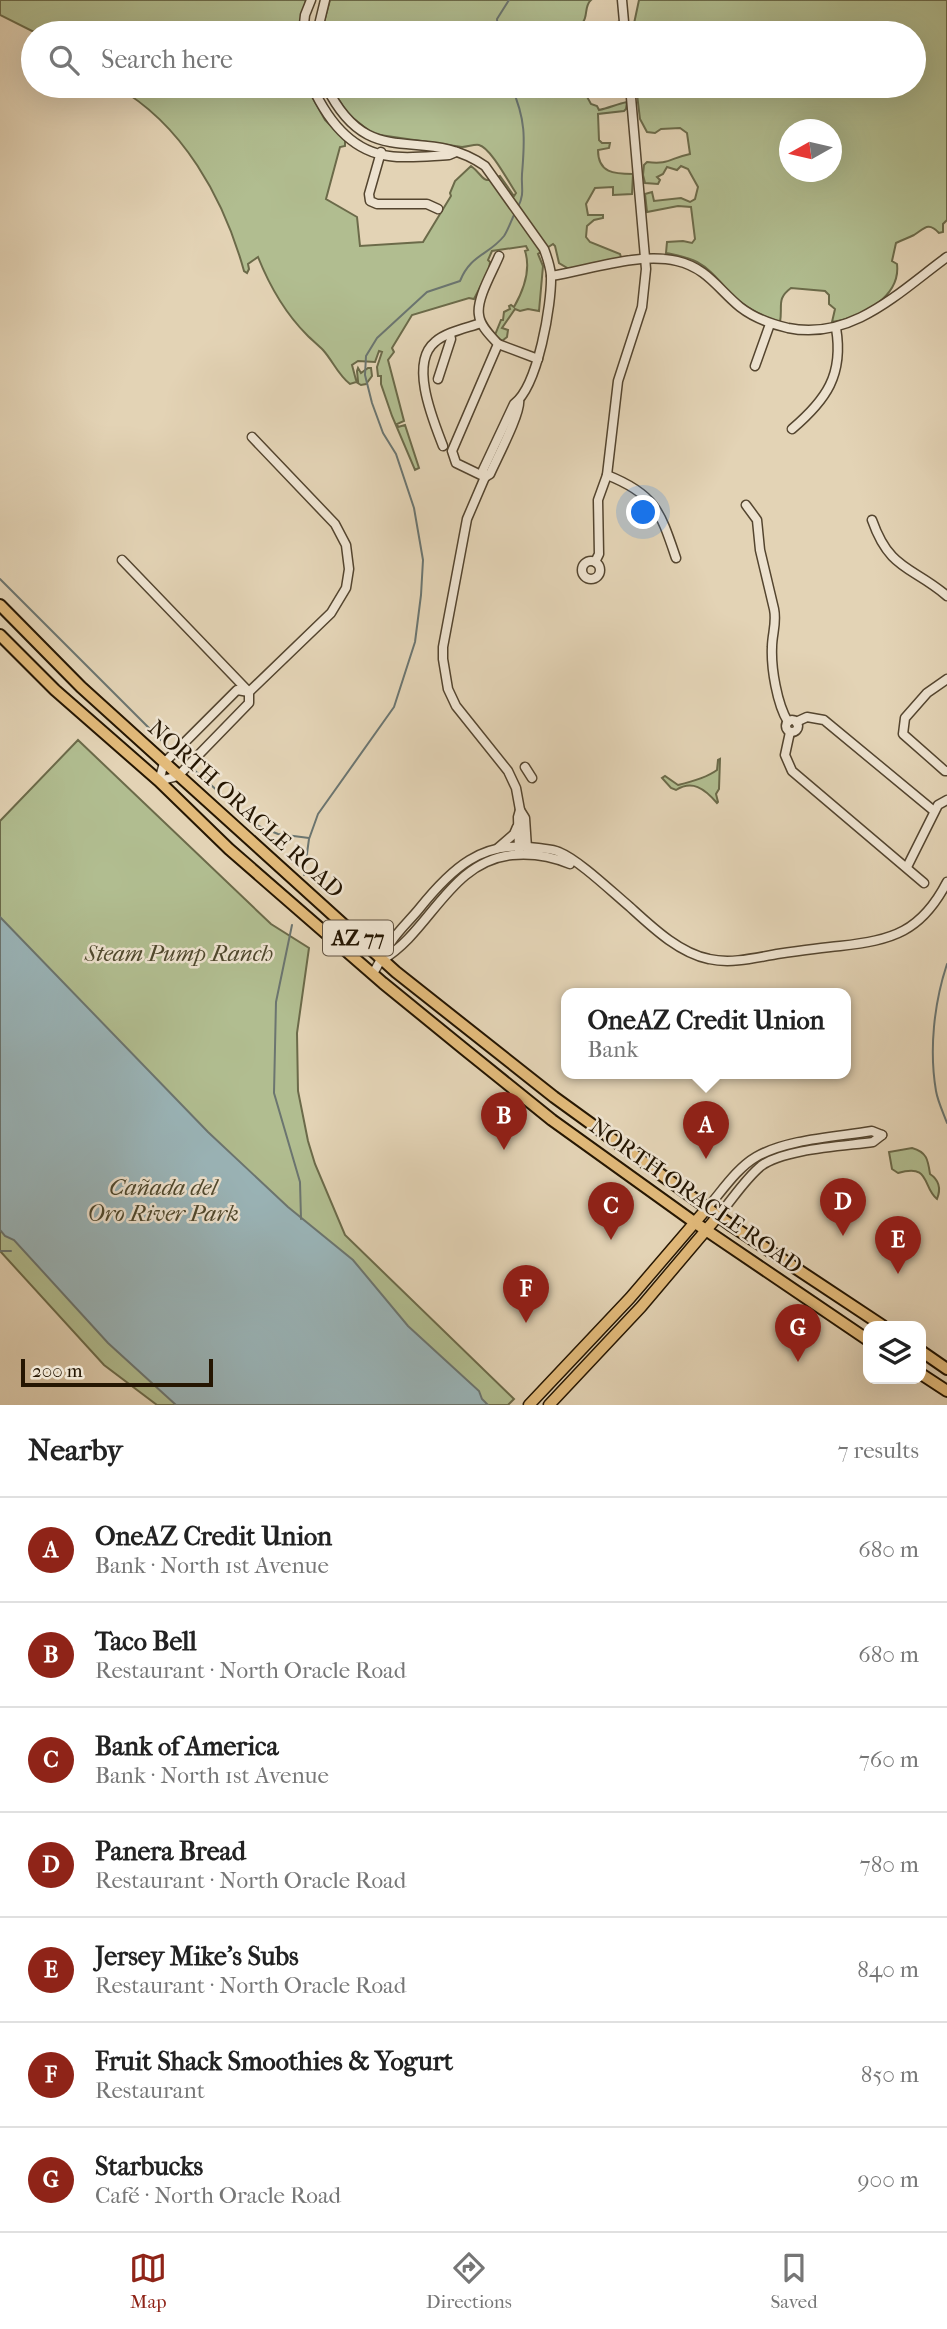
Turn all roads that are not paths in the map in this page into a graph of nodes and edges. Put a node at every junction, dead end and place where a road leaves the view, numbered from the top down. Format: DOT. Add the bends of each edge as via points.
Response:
graph roads {
  1 [pos="311,0"];
  2 [pos="326,0"];
  3 [pos="622,0"];
  4 [pos="304,21"];
  5 [pos="320,21"];
  6 [pos="624,21"];
  7 [pos="318,98"];
  8 [pos="333,98"];
  9 [pos="631,98"];
  10 [pos="384,142"];
  11 [pos="456,152"];
  12 [pos="380,154"];
  13 [pos="438,209"];
  14 [pos="499,256"];
  15 [pos="947,257"];
  16 [pos="646,259"];
  17 [pos="551,276"];
  18 [pos="481,323"];
  19 [pos="770,324"];
  20 [pos="836,328"];
  21 [pos="450,335"];
  22 [pos="498,344"];
  23 [pos="538,359"];
  24 [pos="755,366"];
  25 [pos="438,379"];
  26 [pos="519,400"];
  27 [pos="792,429"];
  28 [pos="252,437"];
  29 [pos="443,446"];
  30 [pos="607,474"];
  31 [pos="485,477"];
  32 [pos="746,505"];
  33 [pos="872,520"];
  34 [pos="676,558"];
  35 [pos="122,560"];
  36 [pos="595,562"];
  37 [pos="947,596"];
  38 [pos="0,605"];
  39 [pos="0,635"];
  40 [pos="947,679"];
  41 [pos="249,692"];
  42 [pos="792,722"];
  43 [pos="164,763"];
  44 [pos="526,767"];
  45 [pos="947,771"];
  46 [pos="178,776"];
  47 [pos="532,778"];
  48 [pos="159,781"];
  49 [pos="947,800"];
  50 [pos="520,810"];
  51 [pos="934,811"];
  52 [pos="518,824"];
  53 [pos="498,848"];
  54 [pos="523,850"];
  55 [pos="907,867"];
  56 [pos="947,882"];
  57 [pos="924,883"];
  58 [pos="382,960"];
  59 [pos="373,973"];
  60 [pos="755,1157"];
  61 [pos="761,1166"];
  62 [pos="708,1208"];
  63 [pos="719,1216"];
  64 [pos="694,1222"];
  65 [pos="706,1230"];
  66 [pos="876,1321"];
  67 [pos="863,1337"];
  68 [pos="926,1354"];
  69 [pos="947,1368"];
  70 [pos="926,1377"];
  71 [pos="946,1390"];
  72 [pos="529,1405"];
  73 [pos="550,1405"];
  1 -- 4 [label="street"];
  2 -- 5 [label="street"];
  3 -- 6 [label="street"];
  7 -- 12 [label="street" via="353,143"];
  8 -- 10 [label="street" via="354,126"];
  9 -- 16 [label="street"];
  10 -- 11 [label="street"];
  10 -- 12 [label="street"];
  11 -- 12 [label="street"];
  11 -- 17 [label="street" via="474,158 494,177 544,249"];
  12 -- 13 [label="street" via="370,201 427,204"];
  14 -- 18 [label="street" via="481,299"];
  15 -- 20 [label="street" via="868,315"];
  16 -- 17 [label="street"];
  16 -- 19 [label="street" via="675,260 699,270 741,307"];
  16 -- 30 [label="street" via="642,307 618,381"];
  17 -- 23 [label="street"];
  18 -- 21 [label="street"];
  18 -- 22 [label="street"];
  19 -- 20 [label="street"];
  19 -- 24 [label="street"];
  20 -- 27 [label="street" via="839,354 828,388 817,407"];
  21 -- 25 [label="street"];
  21 -- 29 [label="street" via="426,351 421,370"];
  22 -- 23 [label="street"];
  22 -- 31 [label="street" via="453,451 456,463"];
  23 -- 26 [label="street"];
  26 -- 31 [label="street"];
  26 -- 31 [label="street" via="483,470"];
  28 -- 41 [label="street" via="335,524 346,545 349,569 346,589 331,613"];
  30 -- 34 [label="street" via="651,501"];
  30 -- 36 [label="street" via="598,500 599,554"];
  31 -- 50 [label="street" via="467,519 443,659 456,706 508,771"];
  32 -- 42 [label="street" via="757,520 775,609 772,657 781,710"];
  33 -- 37 [label="street" via="880,541 901,566"];
  35 -- 41 [label="street"];
  38 -- 43 [label="highway, NORTH ORACLE ROAD / AZ 77"];
  39 -- 48 [label="highway, NORTH ORACLE ROAD / AZ 77"];
  40 -- 45 [label="street" via="905,718 903,734"];
  41 -- 43 [label="street" via="237,690"];
  41 -- 46 [label="street" via="249,703"];
  42 -- 51 [label="street" via="814,716 824,720"];
  42 -- 55 [label="street" via="797,729 790,732 785,755 792,771"];
  43 -- 46 [label="highway, NORTH ORACLE ROAD / AZ 77"];
  43 -- 48 [label="street"];
  44 -- 47 [label="street"];
  46 -- 48 [label="street"];
  46 -- 58 [label="highway, NORTH ORACLE ROAD / AZ 77"];
  48 -- 59 [label="highway, NORTH ORACLE ROAD / AZ 77" via="236,856"];
  49 -- 51 [label="street"];
  50 -- 52 [label="street"];
  50 -- 54 [label="street" via="526,818"];
  51 -- 55 [label="street"];
  52 -- 53 [label="street"];
  52 -- 54 [label="street"];
  53 -- 54 [label="street"];
  53 -- 58 [label="street" via="453,870 389,943"];
  54 -- 56 [label="street" via="583,869 655,928 709,960 730,961 888,938 924,916"];
  54 -- 58 [label="street" via="478,865 461,878 399,950"];
  55 -- 57 [label="street"];
  58 -- 59 [label="street"];
  58 -- 62 [label="highway, NORTH ORACLE ROAD / AZ 77" via="554,1097"];
  59 -- 64 [label="highway, NORTH ORACLE ROAD / AZ 77" via="552,1120"];
  60 -- 61 [label="street"];
  60 -- 61 [label="street" via="793,1144 872,1131 882,1135 873,1142 794,1153"];
  60 -- 62 [label="street"];
  61 -- 63 [label="street"];
  62 -- 63 [label="highway, NORTH ORACLE ROAD / AZ 77"];
  62 -- 64 [label="main road"];
  63 -- 65 [label="main road"];
  63 -- 66 [label="highway, NORTH ORACLE ROAD / AZ 77"];
  64 -- 65 [label="highway, NORTH ORACLE ROAD / AZ 77"];
  64 -- 72 [label="main road"];
  65 -- 67 [label="highway, NORTH ORACLE ROAD / AZ 77"];
  65 -- 73 [label="main road"];
  68 -- 69 [label="highway"];
  70 -- 71 [label="highway"];
}
